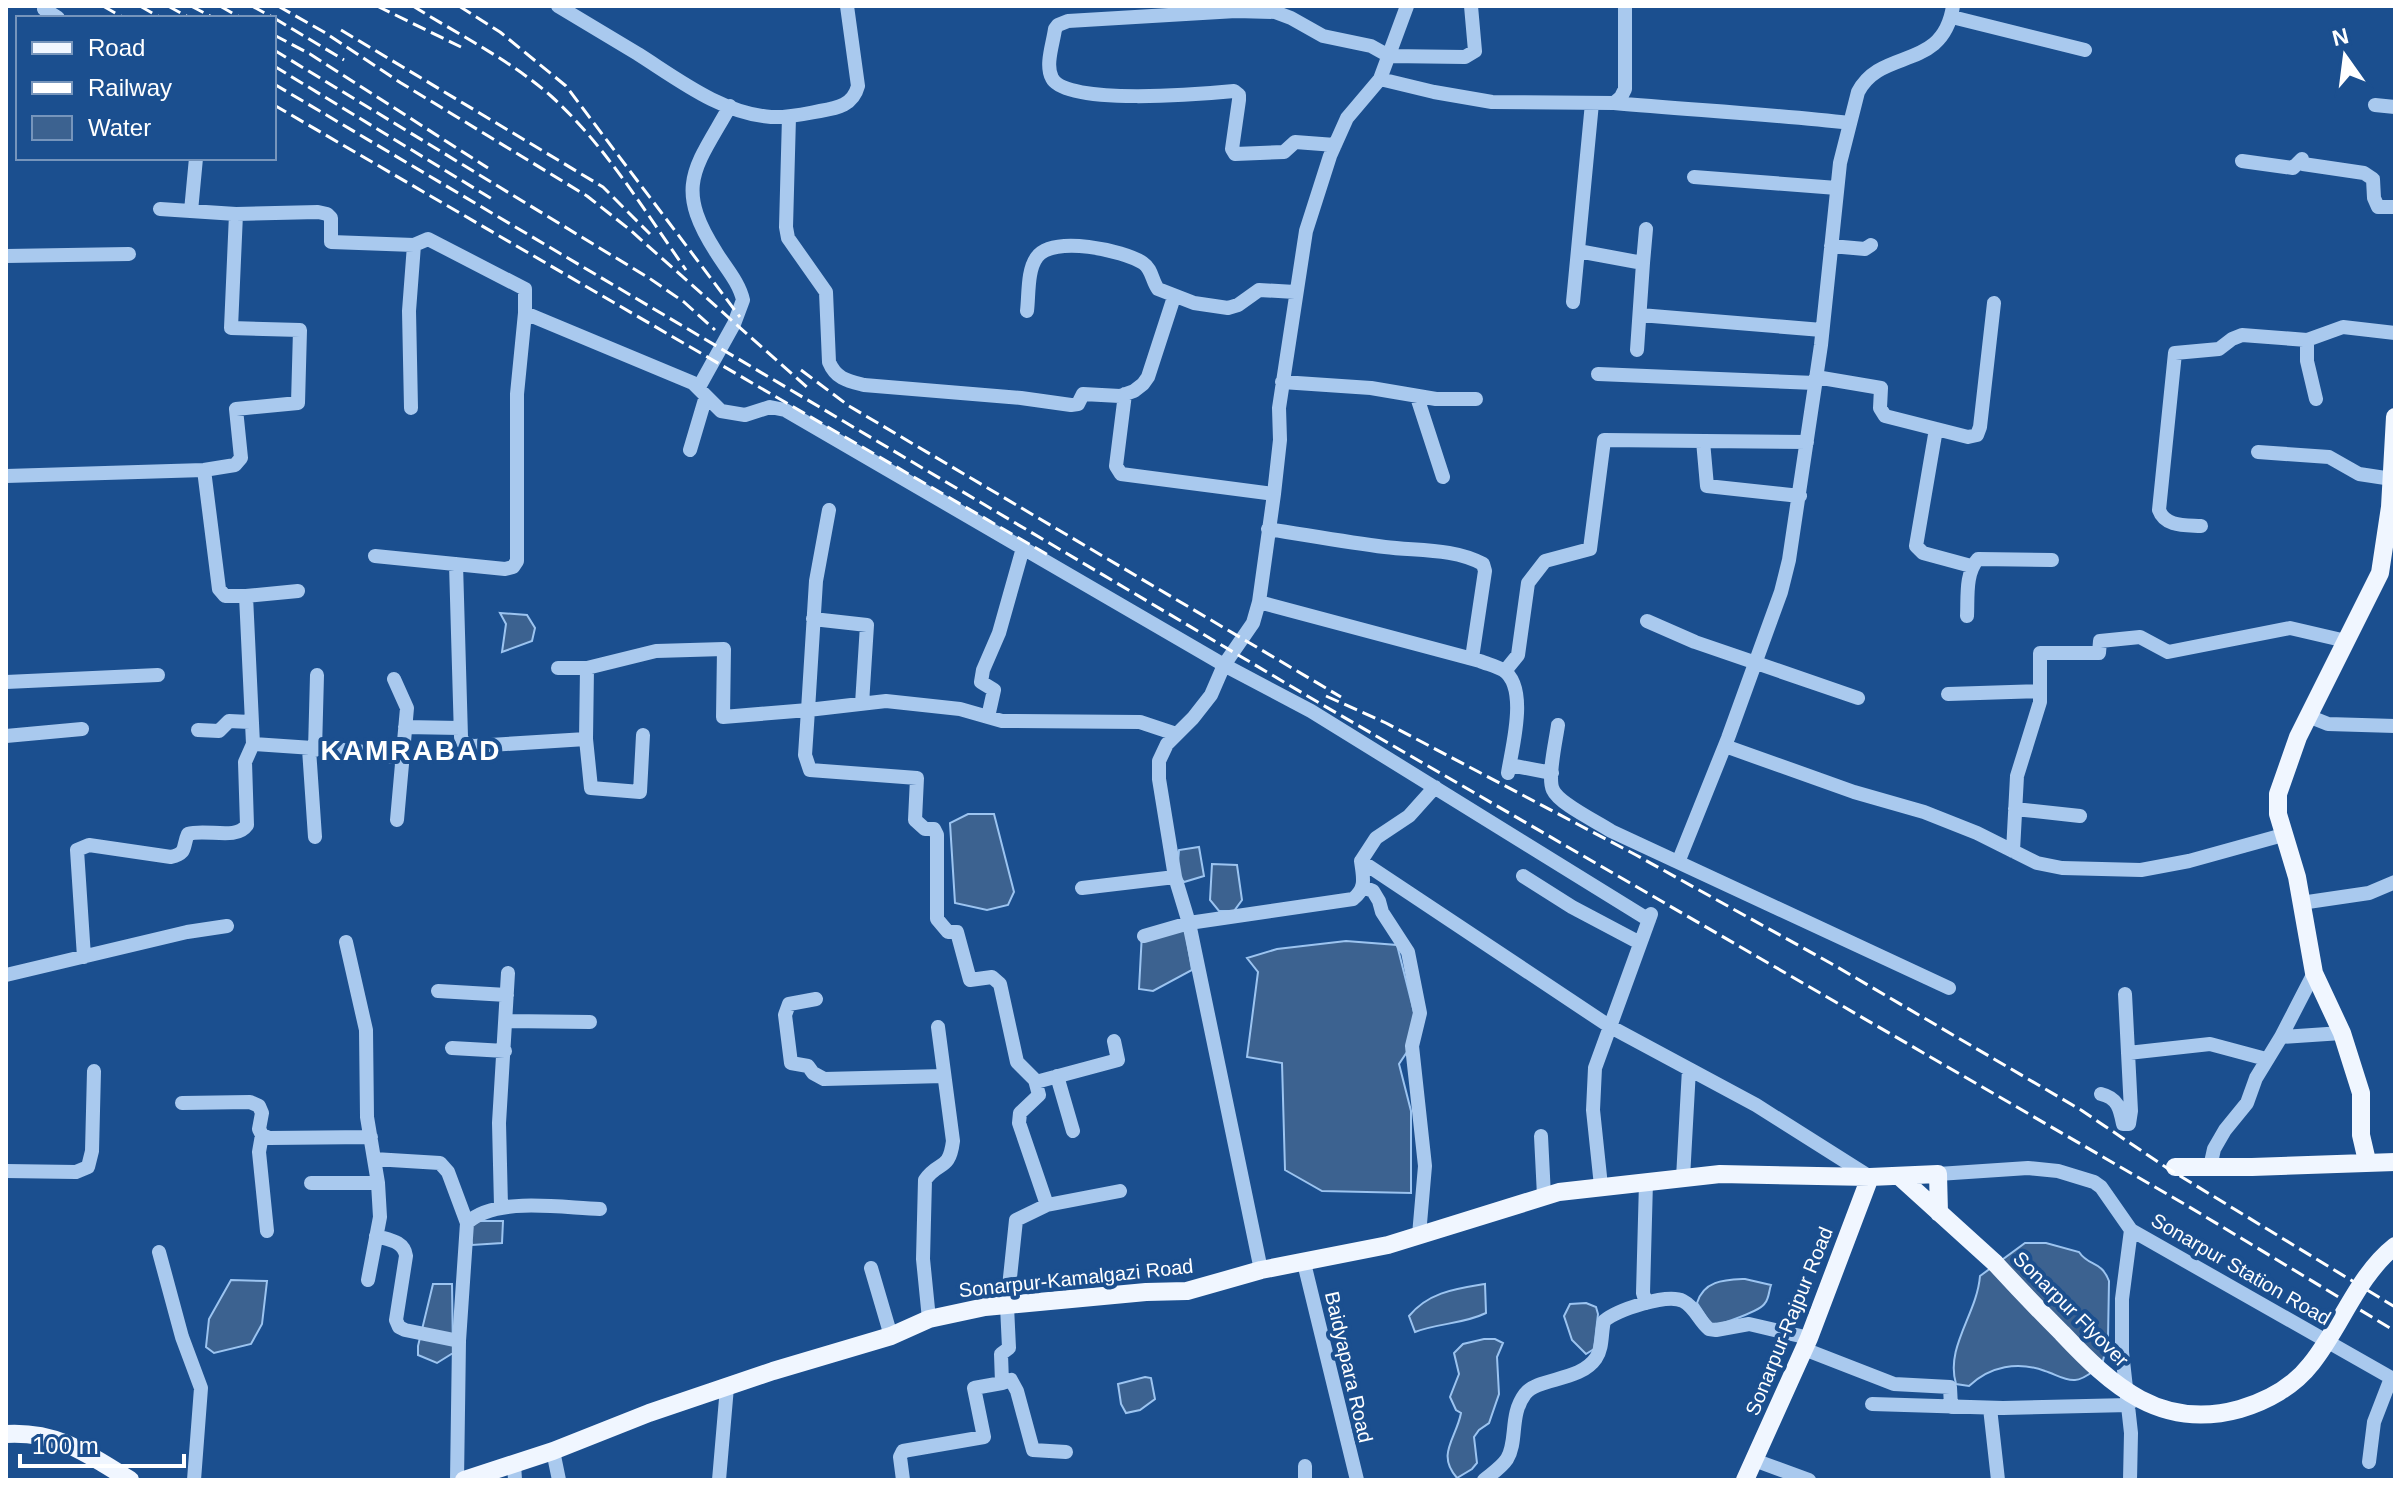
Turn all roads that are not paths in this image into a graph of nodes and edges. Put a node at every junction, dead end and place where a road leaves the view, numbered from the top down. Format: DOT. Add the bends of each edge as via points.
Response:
graph roads {
  1 [pos="558,6"];
  2 [pos="847,6"];
  3 [pos="1407,6"];
  4 [pos="1471,6"];
  5 [pos="1625,6"];
  6 [pos="1236,8"];
  7 [pos="44,9"];
  8 [pos="1953,12"];
  9 [pos="55,16"];
  10 [pos="2085,50"];
  11 [pos="1389,56"];
  12 [pos="1380,79"];
  13 [pos="1592,103"];
  14 [pos="1614,103"];
  15 [pos="2375,105"];
  16 [pos="730,106"];
  17 [pos="2395,107"];
  18 [pos="789,117"];
  19 [pos="1850,123"];
  20 [pos="1335,145"];
  21 [pos="196,160"];
  22 [pos="2242,161"];
  23 [pos="1694,177"];
  24 [pos="1837,188"];
  25 [pos="2395,207"];
  26 [pos="160,209"];
  27 [pos="191,211"];
  28 [pos="236,214"];
  29 [pos="1646,229"];
  30 [pos="414,245"];
  31 [pos="1871,245"];
  32 [pos="1831,246"];
  33 [pos="1578,251"];
  34 [pos="129,254"];
  35 [pos="6,256"];
  36 [pos="1643,263"];
  37 [pos="1295,292"];
  38 [pos="1174,297"];
  39 [pos="1573,302"];
  40 [pos="1994,303"];
  41 [pos="1027,311"];
  42 [pos="525,313"];
  43 [pos="1640,315"];
  44 [pos="1822,330"];
  45 [pos="2395,333"];
  46 [pos="2307,340"];
  47 [pos="1637,350"];
  48 [pos="1598,374"];
  49 [pos="1816,380"];
  50 [pos="1282,382"];
  51 [pos="703,392"];
  52 [pos="1125,394"];
  53 [pos="1417,397"];
  54 [pos="1476,399"];
  55 [pos="2316,399"];
  56 [pos="411,408"];
  57 [pos="2395,417"];
  58 [pos="1936,429"];
  59 [pos="1703,441"];
  60 [pos="1807,442"];
  61 [pos="2394,443"];
  62 [pos="690,450"];
  63 [pos="2258,452"];
  64 [pos="204,470"];
  65 [pos="6,476"];
  66 [pos="1443,477"];
  67 [pos="2392,479"];
  68 [pos="1274,494"];
  69 [pos="1800,496"];
  70 [pos="829,510"];
  71 [pos="2201,526"];
  72 [pos="1268,529"];
  73 [pos="1023,548"];
  74 [pos="375,556"];
  75 [pos="2052,560"];
  76 [pos="456,564"];
  77 [pos="1971,566"];
  78 [pos="298,591"];
  79 [pos="246,596"];
  80 [pos="1259,602"];
  81 [pos="1967,616"];
  82 [pos="813,619"];
  83 [pos="1647,621"];
  84 [pos="2346,641"];
  85 [pos="1472,658"];
  86 [pos="1755,661"];
  87 [pos="1224,665"];
  88 [pos="558,668"];
  89 [pos="587,668"];
  90 [pos="1505,671"];
  91 [pos="158,675"];
  92 [pos="317,675"];
  93 [pos="394,679"];
  94 [pos="6,682"];
  95 [pos="2040,691"];
  96 [pos="1948,694"];
  97 [pos="1858,698"];
  98 [pos="862,704"];
  99 [pos="808,710"];
  100 [pos="2308,716"];
  101 [pos="988,717"];
  102 [pos="250,722"];
  103 [pos="1558,725"];
  104 [pos="2395,726"];
  105 [pos="405,727"];
  106 [pos="460,728"];
  107 [pos="82,729"];
  108 [pos="198,730"];
  109 [pos="1176,734"];
  110 [pos="643,735"];
  111 [pos="6,736"];
  112 [pos="586,739"];
  113 [pos="253,744"];
  114 [pos="1725,746"];
  115 [pos="312,750"];
  116 [pos="401,758"];
  117 [pos="1552,773"];
  118 [pos="1435,787"];
  119 [pos="2015,809"];
  120 [pos="2080,816"];
  121 [pos="397,820"];
  122 [pos="2283,835"];
  123 [pos="315,837"];
  124 [pos="2013,851"];
  125 [pos="1679,860"];
  126 [pos="1361,861"];
  127 [pos="1523,876"];
  128 [pos="1175,877"];
  129 [pos="2395,882"];
  130 [pos="1363,887"];
  131 [pos="1082,888"];
  132 [pos="2301,903"];
  133 [pos="1189,923"];
  134 [pos="227,926"];
  135 [pos="1144,936"];
  136 [pos="346,942"];
  137 [pos="1640,943"];
  138 [pos="84,957"];
  139 [pos="508,973"];
  140 [pos="2314,973"];
  141 [pos="6,975"];
  142 [pos="1949,988"];
  143 [pos="438,991"];
  144 [pos="2125,994"];
  145 [pos="507,995"];
  146 [pos="816,999"];
  147 [pos="506,1021"];
  148 [pos="590,1022"];
  149 [pos="1609,1026"];
  150 [pos="938,1027"];
  151 [pos="2342,1033"];
  152 [pos="2281,1037"];
  153 [pos="1114,1041"];
  154 [pos="452,1048"];
  155 [pos="505,1051"];
  156 [pos="2128,1053"];
  157 [pos="2266,1059"];
  158 [pos="1689,1069"];
  159 [pos="94,1071"];
  160 [pos="944,1076"];
  161 [pos="1057,1076"];
  162 [pos="1036,1082"];
  163 [pos="2101,1094"];
  164 [pos="182,1103"];
  165 [pos="1073,1131"];
  166 [pos="262,1135"];
  167 [pos="1541,1136"];
  168 [pos="371,1137"];
  169 [pos="374,1159"];
  170 [pos="2367,1161"];
  171 [pos="2395,1162"];
  172 [pos="2175,1167"];
  173 [pos="2210,1167"];
  174 [pos="6,1171"];
  175 [pos="1938,1174"];
  176 [pos="1899,1176"];
  177 [pos="1870,1177"];
  178 [pos="1683,1178"];
  179 [pos="1646,1182"];
  180 [pos="311,1183"];
  181 [pos="378,1183"];
  182 [pos="1601,1186"];
  183 [pos="1120,1191"];
  184 [pos="1544,1196"];
  185 [pos="1047,1205"];
  186 [pos="501,1206"];
  187 [pos="600,1209"];
  188 [pos="1939,1213"];
  189 [pos="467,1223"];
  190 [pos="2131,1230"];
  191 [pos="267,1231"];
  192 [pos="1419,1235"];
  193 [pos="376,1236"];
  194 [pos="2395,1246"];
  195 [pos="159,1252"];
  196 [pos="1304,1263"];
  197 [pos="871,1268"];
  198 [pos="1261,1270"];
  199 [pos="368,1280"];
  200 [pos="1646,1303"];
  201 [pos="1007,1306"];
  202 [pos="929,1319"];
  203 [pos="891,1336"];
  204 [pos="459,1341"];
  205 [pos="1806,1343"];
  206 [pos="2393,1379"];
  207 [pos="1002,1383"];
  208 [pos="727,1387"];
  209 [pos="1872,1404"];
  210 [pos="2129,1405"];
  211 [pos="1951,1407"];
  212 [pos="1990,1408"];
  213 [pos="6,1434"];
  214 [pos="553,1451"];
  215 [pos="1066,1452"];
  216 [pos="1754,1460"];
  217 [pos="2369,1462"];
  218 [pos="514,1472"];
  219 [pos="1501,1474"];
  220 [pos="130,1480"];
  221 [pos="194,1480"];
  222 [pos="457,1480"];
  223 [pos="464,1480"];
  224 [pos="559,1480"];
  225 [pos="719,1480"];
  226 [pos="903,1480"];
  227 [pos="1357,1480"];
  228 [pos="1484,1480"];
  229 [pos="1745,1480"];
  230 [pos="1809,1480"];
  231 [pos="1998,1480"];
  232 [pos="2130,1480"];
  1 -- 16 [label="street"];
  2 -- 18 [label="street" via="856,94 840,107"];
  3 -- 11 [label="street"];
  4 -- 11 [label="street" via="1471,56"];
  5 -- 14 [label="street" via="1625,89"];
  6 -- 11 [label="street" via="1283,14 1323,36 1371,46"];
  6 -- 20 [label="street" via="1063,23 1055,29 1051,76 1057,87 1087,94 1237,92 1235,154 1284,152 1295,142"];
  7 -- 9 [label="street"];
  8 -- 10 [label="street"];
  8 -- 19 [label="street" via="1943,37 1931,47 1863,82"];
  11 -- 12 [label="street"];
  12 -- 13 [label="street" via="1492,102"];
  12 -- 20 [label="street" via="1347,118"];
  13 -- 14 [label="street"];
  13 -- 33 [label="street"];
  14 -- 19 [label="street"];
  15 -- 17 [label="street"];
  16 -- 18 [label="street"];
  16 -- 51 [label="street" via="693,172 692,195 703,232 743,300"];
  18 -- 52 [label="street" via="786,227 788,238 826,292 833,372 864,385 1071,405 1083,394"];
  19 -- 24 [label="street"];
  20 -- 37 [label="street" via="1306,231"];
  21 -- 27 [label="street"];
  22 -- 25 [label="street" via="2293,168 2302,159 2303,164 2364,173 2373,179 2378,207"];
  23 -- 24 [label="street"];
  24 -- 32 [label="street"];
  26 -- 27 [label="street"];
  27 -- 28 [label="street"];
  28 -- 30 [label="street" via="318,212 331,218 331,242"];
  28 -- 64 [label="street" via="231,328 300,330 299,399 236,409 239,463"];
  29 -- 36 [label="street"];
  30 -- 42 [label="street" via="428,239 525,289"];
  30 -- 56 [label="street"];
  31 -- 32 [label="street"];
  32 -- 44 [label="street"];
  33 -- 36 [label="street"];
  33 -- 39 [label="street"];
  34 -- 35 [label="street"];
  36 -- 43 [label="street"];
  37 -- 38 [label="street" via="1259,290 1228,308"];
  37 -- 50 [label="street"];
  38 -- 41 [label="street" via="1158,289 1143,263 1098,249 1062,246 1047,248 1033,264"];
  38 -- 52 [label="street" via="1148,377"];
  40 -- 58 [label="street" via="1977,435"];
  42 -- 51 [label="street"];
  42 -- 76 [label="street" via="517,394 517,561 505,569"];
  43 -- 44 [label="street"];
  43 -- 47 [label="street"];
  44 -- 49 [label="street"];
  45 -- 46 [label="street" via="2343,327"];
  46 -- 55 [label="street"];
  46 -- 71 [label="street" via="2242,335 2219,349 2175,353 2159,510 2169,523"];
  48 -- 49 [label="street"];
  49 -- 58 [label="street" via="1877,386 1885,416"];
  49 -- 60 [label="street"];
  50 -- 53 [label="street"];
  50 -- 68 [label="street"];
  51 -- 62 [label="street"];
  51 -- 73 [label="street" via="721,411 734,414 770,407 785,410"];
  52 -- 68 [label="street" via="1116,466 1121,474"];
  53 -- 54 [label="street"];
  53 -- 66 [label="street"];
  57 -- 61 [label="main road"];
  58 -- 77 [label="street" via="1916,546 1923,553"];
  59 -- 60 [label="street"];
  59 -- 69 [label="street" via="1707,486"];
  59 -- 90 [label="street" via="1604,440 1590,549 1545,561 1528,583 1518,655"];
  60 -- 69 [label="street"];
  61 -- 67 [label="main road"];
  63 -- 67 [label="street" via="2329,457 2359,474"];
  64 -- 65 [label="street"];
  64 -- 79 [label="street" via="219,589 225,596"];
  67 -- 84 [label="main road" via="2380,573"];
  68 -- 72 [label="street"];
  69 -- 86 [label="street" via="1781,592"];
  70 -- 82 [label="street"];
  72 -- 80 [label="street"];
  72 -- 85 [label="street" via="1437,551 1483,564"];
  73 -- 87 [label="street"];
  73 -- 101 [label="street" via="983,670 981,682 994,690"];
  74 -- 76 [label="street"];
  75 -- 77 [label="street" via="1985,557"];
  76 -- 106 [label="street"];
  77 -- 81 [label="street"];
  78 -- 79 [label="street"];
  79 -- 102 [label="street"];
  80 -- 85 [label="street"];
  80 -- 87 [label="street" via="1250,630"];
  82 -- 98 [label="street" via="867,625"];
  82 -- 99 [label="street"];
  83 -- 86 [label="street"];
  84 -- 95 [label="street" via="2290,628 2168,652 2140,637 2100,641 2099,653 2040,653"];
  84 -- 100 [label="main road"];
  85 -- 90 [label="street"];
  86 -- 97 [label="street"];
  86 -- 114 [label="street"];
  87 -- 109 [label="street" via="1211,695"];
  87 -- 118 [label="street"];
  88 -- 89 [label="street"];
  89 -- 99 [label="street" via="656,651 724,649 723,717"];
  89 -- 112 [label="street"];
  90 -- 117 [label="street" via="1515,685 1518,704 1509,769"];
  91 -- 94 [label="street"];
  92 -- 115 [label="street"];
  93 -- 105 [label="street" via="407,708"];
  95 -- 96 [label="street"];
  95 -- 119 [label="street" via="2017,776"];
  98 -- 99 [label="street"];
  98 -- 101 [label="street" via="933,705"];
  99 -- 162 [label="street" via="805,755 810,770 917,778 915,820 937,835 937,919 948,932 957,932 970,980 992,977 1000,984 1017,1062"];
  100 -- 104 [label="street" via="2328,724"];
  100 -- 122 [label="main road" via="2278,794"];
  101 -- 109 [label="street" via="1037,723 1140,722"];
  102 -- 108 [label="street" via="229,721 219,731"];
  102 -- 113 [label="street"];
  103 -- 117 [label="street"];
  105 -- 106 [label="street"];
  105 -- 116 [label="street"];
  106 -- 112 [label="street" via="464,744 474,746"];
  107 -- 111 [label="street"];
  109 -- 128 [label="street" via="1158,770"];
  110 -- 112 [label="street" via="640,792 591,788"];
  113 -- 115 [label="street"];
  113 -- 138 [label="street" via="245,762 244,830 196,831 188,834 186,850 171,857 89,845 77,850"];
  114 -- 124 [label="street" via="1924,812"];
  114 -- 125 [label="street"];
  115 -- 116 [label="street"];
  115 -- 123 [label="street"];
  116 -- 121 [label="street"];
  117 -- 125 [label="street" via="1553,791 1560,799 1611,831"];
  118 -- 126 [label="street" via="1409,816 1376,838"];
  118 -- 137 [label="street" via="1650,917"];
  119 -- 120 [label="street"];
  119 -- 124 [label="street"];
  122 -- 124 [label="street" via="2141,870 2062,868"];
  122 -- 132 [label="main road"];
  125 -- 142 [label="street"];
  126 -- 130 [label="street"];
  126 -- 149 [label="street"];
  127 -- 137 [label="street"];
  128 -- 131 [label="street"];
  128 -- 133 [label="street"];
  129 -- 132 [label="street" via="2369,893"];
  130 -- 133 [label="street" via="1353,899"];
  130 -- 192 [label="street" via="1373,891 1408,952 1420,1013 1412,1046 1425,1166"];
  132 -- 140 [label="main road"];
  133 -- 135 [label="street"];
  133 -- 198 [label="street"];
  134 -- 138 [label="street"];
  136 -- 168 [label="street" via="366,1030"];
  137 -- 149 [label="street"];
  138 -- 141 [label="street"];
  139 -- 145 [label="street"];
  140 -- 151 [label="main road"];
  140 -- 152 [label="street"];
  143 -- 145 [label="street"];
  144 -- 156 [label="street"];
  145 -- 147 [label="street"];
  146 -- 160 [label="street" via="789,1004 785,1015 791,1063 808,1066 824,1079"];
  147 -- 148 [label="street"];
  147 -- 155 [label="street"];
  149 -- 158 [label="street"];
  149 -- 182 [label="street" via="1595,1068 1593,1110"];
  150 -- 160 [label="street"];
  151 -- 152 [label="street"];
  151 -- 170 [label="main road" via="2361,1093"];
  152 -- 157 [label="street"];
  153 -- 161 [label="street" via="1118,1060"];
  154 -- 155 [label="street"];
  155 -- 186 [label="street" via="499,1123"];
  156 -- 157 [label="street" via="2210,1044"];
  156 -- 163 [label="street" via="2129,1124 2123,1124 2120,1107 2111,1097"];
  157 -- 173 [label="street" via="2247,1103 2214,1149"];
  158 -- 177 [label="street"];
  158 -- 178 [label="street"];
  159 -- 174 [label="street" via="88,1167 76,1172"];
  160 -- 202 [label="street" via="953,1141 951,1158 927,1175 924,1195"];
  161 -- 162 [label="street"];
  161 -- 165 [label="street"];
  162 -- 185 [label="street" via="1039,1095 1020,1113 1019,1123"];
  164 -- 166 [label="street" via="250,1102 262,1113"];
  166 -- 168 [label="street"];
  166 -- 191 [label="street"];
  167 -- 184 [label="street"];
  168 -- 169 [label="street"];
  169 -- 181 [label="street"];
  169 -- 189 [label="street" via="440,1163"];
  170 -- 171 [label="main road"];
  170 -- 173 [label="main road"];
  172 -- 173 [label="main road"];
  175 -- 176 [label="main road"];
  175 -- 188 [label="main road"];
  175 -- 190 [label="street, Sonarpur Station Road" via="2028,1168 2079,1177 2101,1187"];
  176 -- 177 [label="main road, Sonarpur-Kamalgazi Road"];
  176 -- 188 [label="main road, Sonarpur Flyover"];
  177 -- 178 [label="main road, Sonarpur-Kamalgazi Road"];
  177 -- 205 [label="main road, Sonarpur-Rajpur Road"];
  178 -- 179 [label="main road, Sonarpur-Kamalgazi Road"];
  179 -- 182 [label="main road, Sonarpur-Kamalgazi Road"];
  179 -- 200 [label="street"];
  180 -- 181 [label="street"];
  181 -- 193 [label="street"];
  182 -- 184 [label="main road, Sonarpur-Kamalgazi Road"];
  183 -- 185 [label="street"];
  184 -- 192 [label="main road, Sonarpur-Kamalgazi Road"];
  185 -- 201 [label="street" via="1016,1220"];
  186 -- 187 [label="street"];
  186 -- 189 [label="street"];
  188 -- 194 [label="main road, Sonarpur Flyover, bridge" via="2122,1391 2161,1409 2202,1415 2255,1404 2302,1374 2370,1273"];
  189 -- 204 [label="street"];
  190 -- 206 [label="street, Sonarpur Station Road"];
  190 -- 210 [label="street" via="2122,1299"];
  192 -- 196 [label="main road, Sonarpur-Kamalgazi Road"];
  193 -- 199 [label="street"];
  193 -- 204 [label="street" via="405,1249 399,1327"];
  195 -- 221 [label="street" via="201,1388"];
  196 -- 198 [label="main road, Sonarpur-Kamalgazi Road"];
  196 -- 227 [label="street, Baidyapara Road"];
  197 -- 203 [label="street"];
  198 -- 201 [label="main road, Sonarpur-Kamalgazi Road" via="1187,1291"];
  200 -- 205 [label="street" via="1674,1298 1690,1305 1709,1329 1749,1324"];
  200 -- 219 [label="street" via="1604,1321 1600,1349 1591,1364 1525,1394"];
  201 -- 202 [label="main road, Sonarpur-Kamalgazi Road"];
  201 -- 207 [label="street" via="1009,1348 1001,1354"];
  202 -- 203 [label="main road, Sonarpur-Kamalgazi Road"];
  203 -- 208 [label="main road, Sonarpur-Kamalgazi Road"];
  204 -- 222 [label="street"];
  205 -- 211 [label="street" via="1894,1384 1950,1387"];
  205 -- 216 [label="main road, Sonarpur-Rajpur Road"];
  206 -- 217 [label="street" via="2374,1422"];
  207 -- 215 [label="street" via="1011,1380 1017,1391 1033,1450"];
  207 -- 226 [label="street" via="974,1388 984,1437 903,1451"];
  208 -- 214 [label="main road, Sonarpur-Kamalgazi Road"];
  208 -- 225 [label="street"];
  209 -- 211 [label="street"];
  210 -- 212 [label="street"];
  210 -- 232 [label="street"];
  211 -- 212 [label="street"];
  212 -- 231 [label="street"];
  213 -- 220 [label="main road" via="47,1436 77,1447"];
  214 -- 218 [label="main road, Sonarpur-Kamalgazi Road"];
  214 -- 224 [label="street"];
  216 -- 229 [label="main road, Sonarpur-Rajpur Road"];
  216 -- 230 [label="street"];
  218 -- 223 [label="main road, Sonarpur-Kamalgazi Road"];
  219 -- 228 [label="street"];
}
